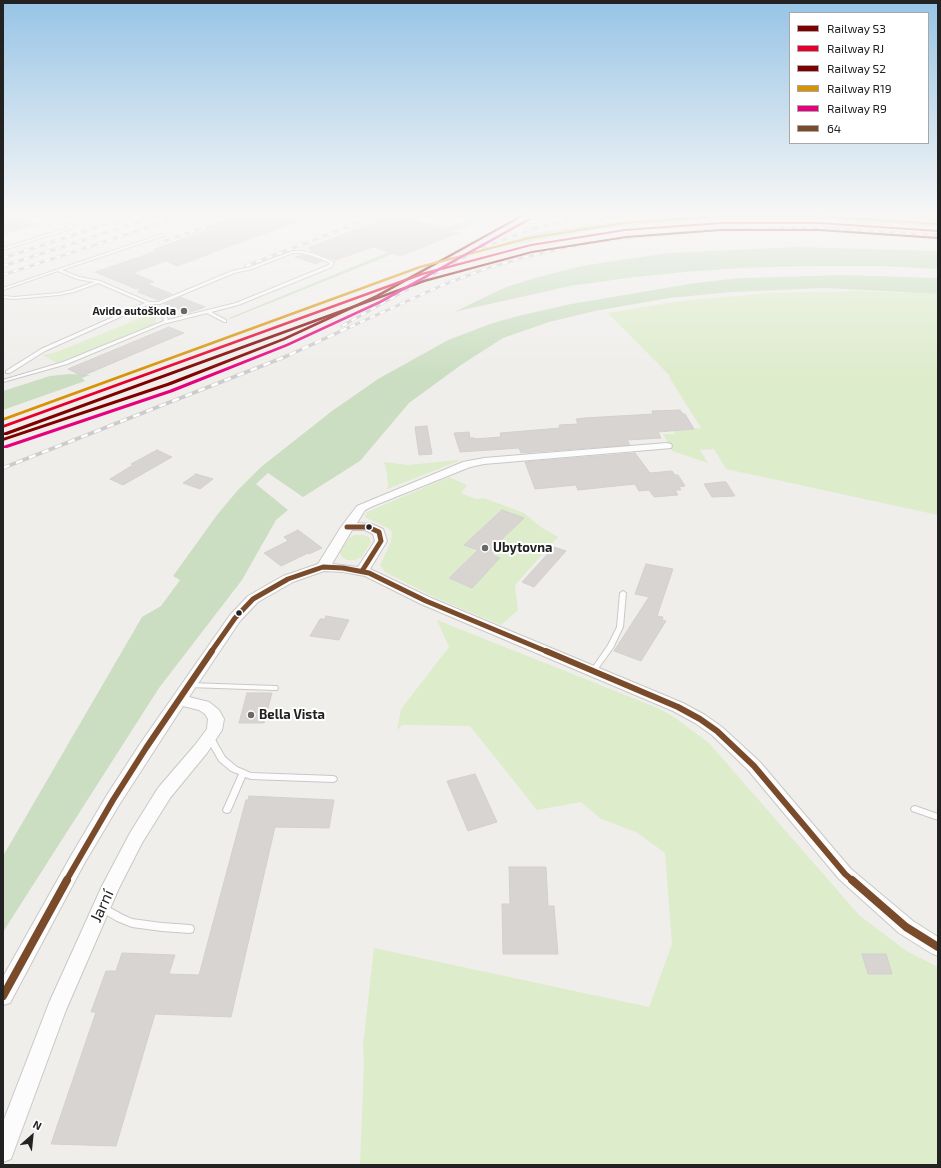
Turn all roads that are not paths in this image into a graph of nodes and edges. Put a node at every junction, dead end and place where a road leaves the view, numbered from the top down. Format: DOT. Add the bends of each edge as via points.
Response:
graph roads {
  1 [pos="65,268"];
  2 [pos="252,268"];
  3 [pos="327,268"];
  4 [pos="58,270"];
  5 [pos="99,282"];
  6 [pos="3,289"];
  7 [pos="3,297"];
  8 [pos="148,303"];
  9 [pos="163,312"];
  10 [pos="209,312"];
  11 [pos="225,321"];
  12 [pos="166,322"];
  13 [pos="6,371"];
  14 [pos="19,376"];
  15 [pos="3,381"];
  16 [pos="667,446"];
  17 [pos="348,527"];
  18 [pos="323,567"];
  19 [pos="362,571"];
  20 [pos="623,593"];
  21 [pos="593,671"];
  22 [pos="189,684"];
  23 [pos="275,688"];
  24 [pos="179,700"];
  25 [pos="210,738"];
  26 [pos="243,773"];
  27 [pos="333,779"];
  28 [pos="915,809"];
  29 [pos="227,810"];
  30 [pos="938,817"];
  31 [pos="101,907"];
  32 [pos="190,929"];
  33 [pos="938,947"];
  34 [pos="3,996"];
  35 [pos="3,1151"];
  1 -- 4 [label="lane"];
  2 -- 8 [label="lane" via="233,272 159,303"];
  3 -- 10 [label="lane" via="237,304"];
  4 -- 5 [label="lane" via="78,278"];
  4 -- 6 [label="lane"];
  5 -- 7 [label="lane" via="59,294"];
  5 -- 8 [label="lane"];
  8 -- 13 [label="lane" via="42,350"];
  9 -- 12 [label="lane"];
  10 -- 11 [label="lane"];
  10 -- 12 [label="lane"];
  12 -- 14 [label="lane" via="84,356"];
  13 -- 14 [label="lane"];
  14 -- 15 [label="lane"];
  16 -- 17 [label="street" via="475,462 369,504 356,514"];
  17 -- 18 [label="street"];
  17 -- 19 [label="street" via="368,527 379,532 381,541"];
  18 -- 19 [label="street"];
  18 -- 22 [label="street" via="288,579 253,599 235,618"];
  19 -- 21 [label="street" via="426,601"];
  20 -- 21 [label="lane" via="620,627 611,646"];
  21 -- 33 [label="street" via="678,707 716,731 754,766 845,874 906,927"];
  22 -- 23 [label="lane"];
  22 -- 24 [label="street"];
  24 -- 25 [label="street, Jarní" via="204,706 214,714 215,725"];
  24 -- 34 [label="street" via="105,813"];
  25 -- 26 [label="lane" via="225,762"];
  25 -- 31 [label="street, Jarní" via="164,793 136,838"];
  26 -- 27 [label="lane" via="252,776"];
  26 -- 29 [label="lane"];
  28 -- 30 [label="lane"];
  31 -- 32 [label="lane" via="132,923"];
  31 -- 35 [label="street, Jarní" via="56,1010"];
}
